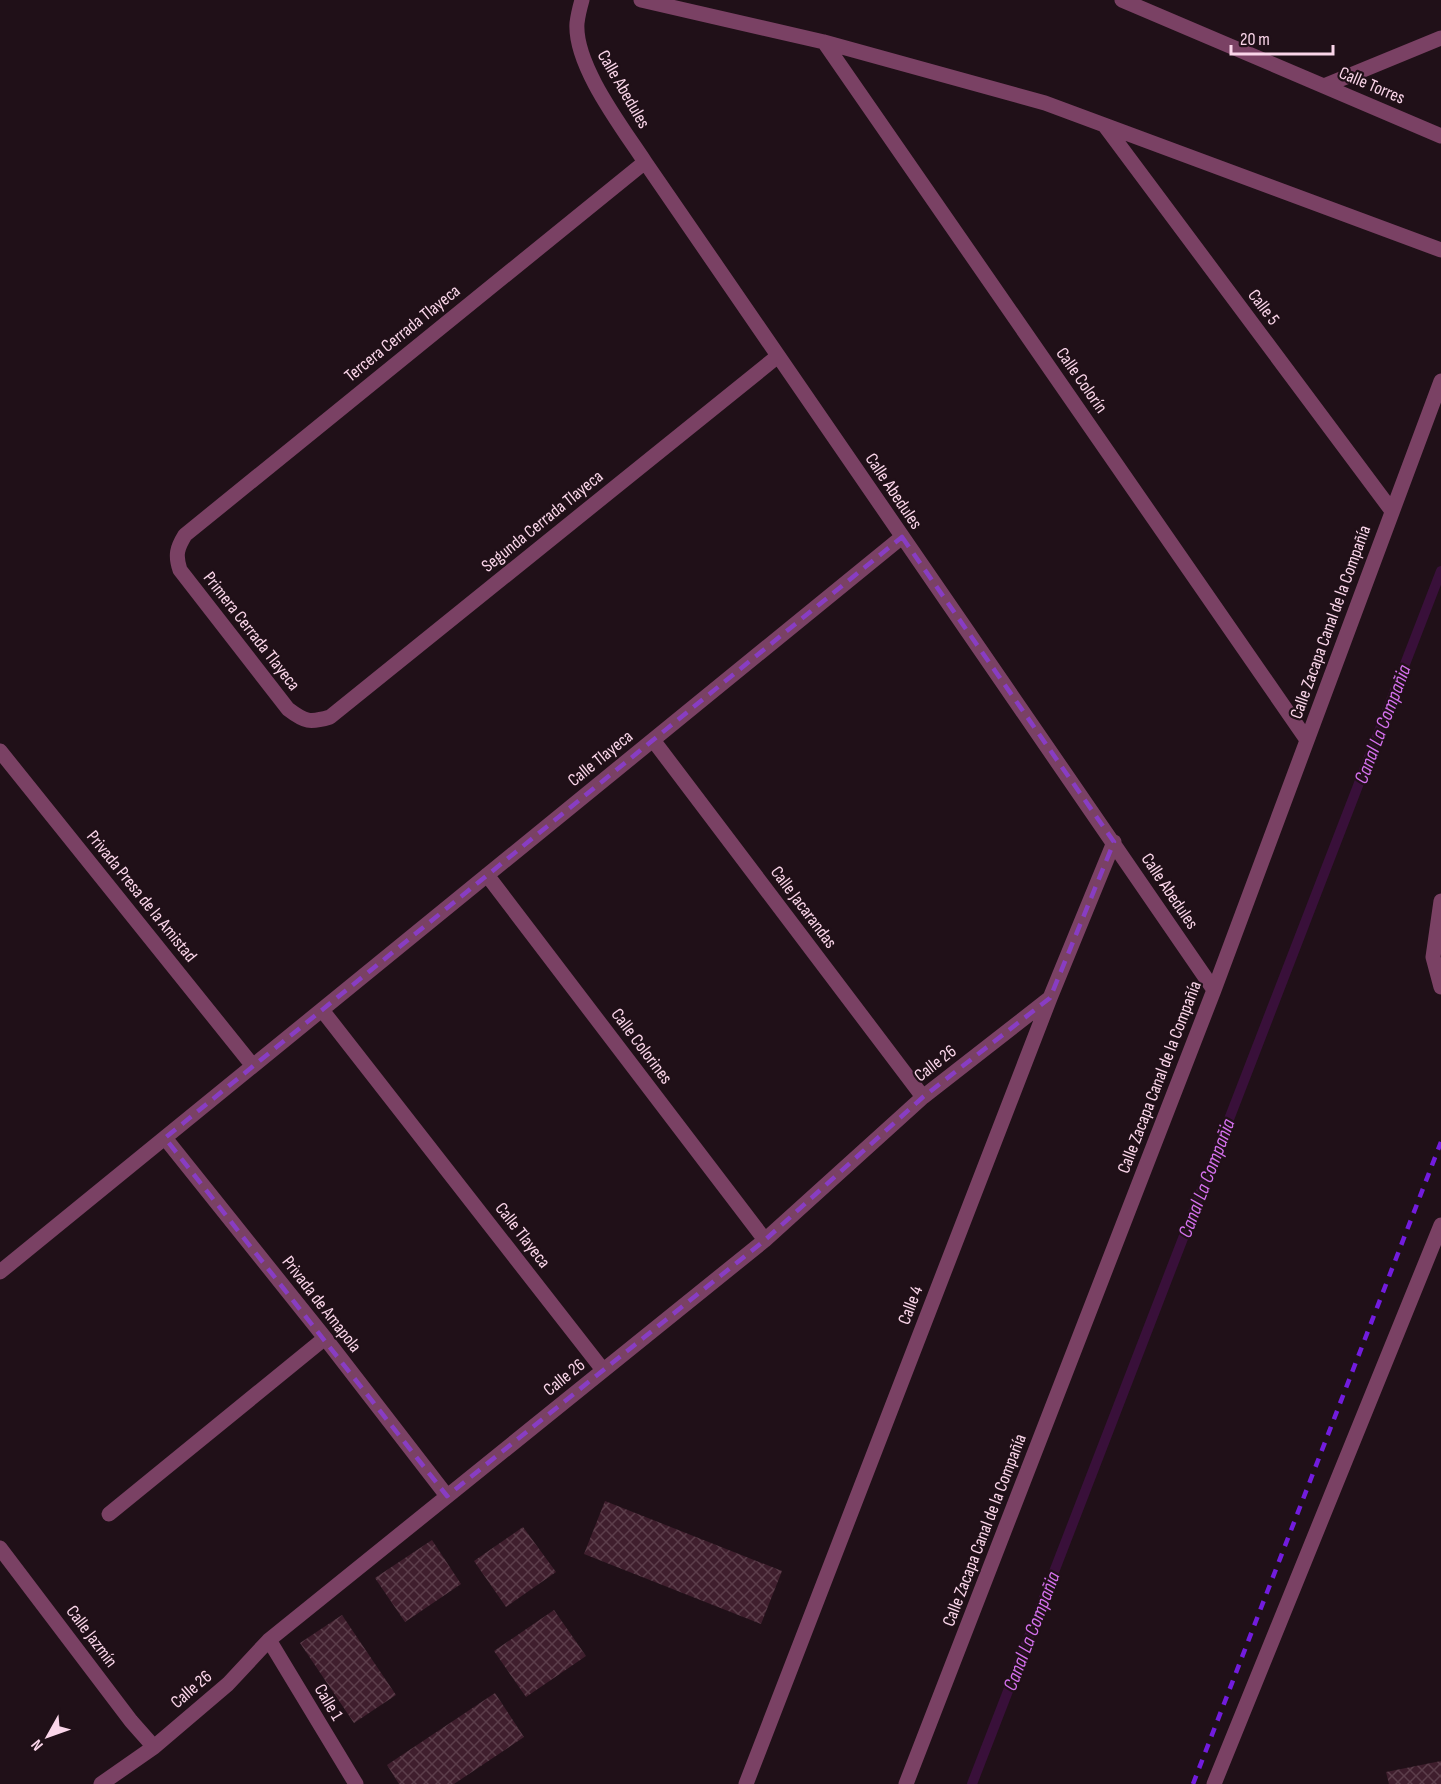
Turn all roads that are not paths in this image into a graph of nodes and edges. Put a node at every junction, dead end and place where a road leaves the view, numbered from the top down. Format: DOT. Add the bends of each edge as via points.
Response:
graph roads {
  1 [pos="582,0"];
  2 [pos="641,0"];
  3 [pos="1122,0"];
  4 [pos="1441,38"];
  5 [pos="824,42"];
  6 [pos="1324,86"];
  7 [pos="1105,126"];
  8 [pos="1441,136"];
  9 [pos="645,162"];
  10 [pos="1441,250"];
  11 [pos="778,356"];
  12 [pos="1441,381"];
  13 [pos="1392,511"];
  14 [pos="185,535"];
  15 [pos="902,537"];
  16 [pos="330,717"];
  17 [pos="653,740"];
  18 [pos="1307,740"];
  19 [pos="0,750"];
  20 [pos="1114,842"];
  21 [pos="487,875"];
  22 [pos="1441,901"];
  23 [pos="1441,987"];
  24 [pos="1214,990"];
  25 [pos="1050,998"];
  26 [pos="322,1010"];
  27 [pos="253,1066"];
  28 [pos="923,1097"];
  29 [pos="165,1138"];
  30 [pos="1441,1225"];
  31 [pos="765,1240"];
  32 [pos="0,1272"];
  33 [pos="325,1338"];
  34 [pos="603,1370"];
  35 [pos="447,1496"];
  36 [pos="109,1514"];
  37 [pos="0,1548"];
  38 [pos="269,1640"];
  39 [pos="154,1747"];
  40 [pos="101,1784"];
  41 [pos="356,1784"];
  42 [pos="746,1784"];
  43 [pos="906,1784"];
  44 [pos="1214,1784"];
  1 -- 9 [label="street, Calle Abedules" via="577,23 581,51 600,93"];
  2 -- 5 [label="street"];
  3 -- 6 [label="street, Calle Torres"];
  4 -- 6 [label="street"];
  5 -- 7 [label="street" via="1045,103"];
  5 -- 18 [label="street, Calle Colorín"];
  6 -- 8 [label="street, Calle Torres"];
  7 -- 10 [label="street"];
  7 -- 13 [label="street, Calle 5"];
  9 -- 11 [label="street, Calle Abedules"];
  9 -- 14 [label="street, Tercera Cerrada Tlayeca"];
  11 -- 15 [label="street, Calle Abedules"];
  11 -- 16 [label="street, Segunda Cerrada Tlayeca"];
  12 -- 13 [label="street, Calle Zacapa Canal de la Compañía"];
  13 -- 18 [label="street, Calle Zacapa Canal de la Compañía"];
  14 -- 16 [label="street, Primera Cerrada Tlayeca" via="176,557 180,570 288,710 314,722"];
  15 -- 17 [label="street, Calle Tlayeca"];
  15 -- 20 [label="street, Calle Abedules"];
  17 -- 21 [label="street, Calle Tlayeca"];
  17 -- 28 [label="street, Calle Jacarandas"];
  18 -- 24 [label="street, Calle Zacapa Canal de la Compañía"];
  19 -- 27 [label="street, Privada Presa de la Amistad"];
  20 -- 24 [label="street, Calle Abedules"];
  20 -- 25 [label="street, Calle 4"];
  21 -- 26 [label="street, Calle Tlayeca"];
  21 -- 31 [label="street, Calle Colorines"];
  22 -- 23 [label="street" via="1432,957"];
  24 -- 43 [label="street, Calle Zacapa Canal de la Compañía"];
  25 -- 28 [label="street, Calle 26"];
  25 -- 42 [label="street, Calle 4"];
  26 -- 27 [label="street, Calle Tlayeca"];
  26 -- 34 [label="street, Calle Tlayeca"];
  27 -- 29 [label="street, Calle Tlayeca"];
  28 -- 31 [label="street, Calle 26"];
  29 -- 32 [label="street, Calle Tlayeca"];
  29 -- 33 [label="street, Privada de Amapola"];
  30 -- 44 [label="street"];
  31 -- 34 [label="street, Calle 26"];
  33 -- 35 [label="street, Privada de Amapola"];
  33 -- 36 [label="street"];
  34 -- 35 [label="street, Calle 26"];
  35 -- 38 [label="street, Calle 26"];
  37 -- 39 [label="street, Calle Jazmín"];
  38 -- 39 [label="street, Calle 26" via="228,1684"];
  38 -- 41 [label="street, Calle 1"];
  39 -- 40 [label="street, Calle 26"];
}
